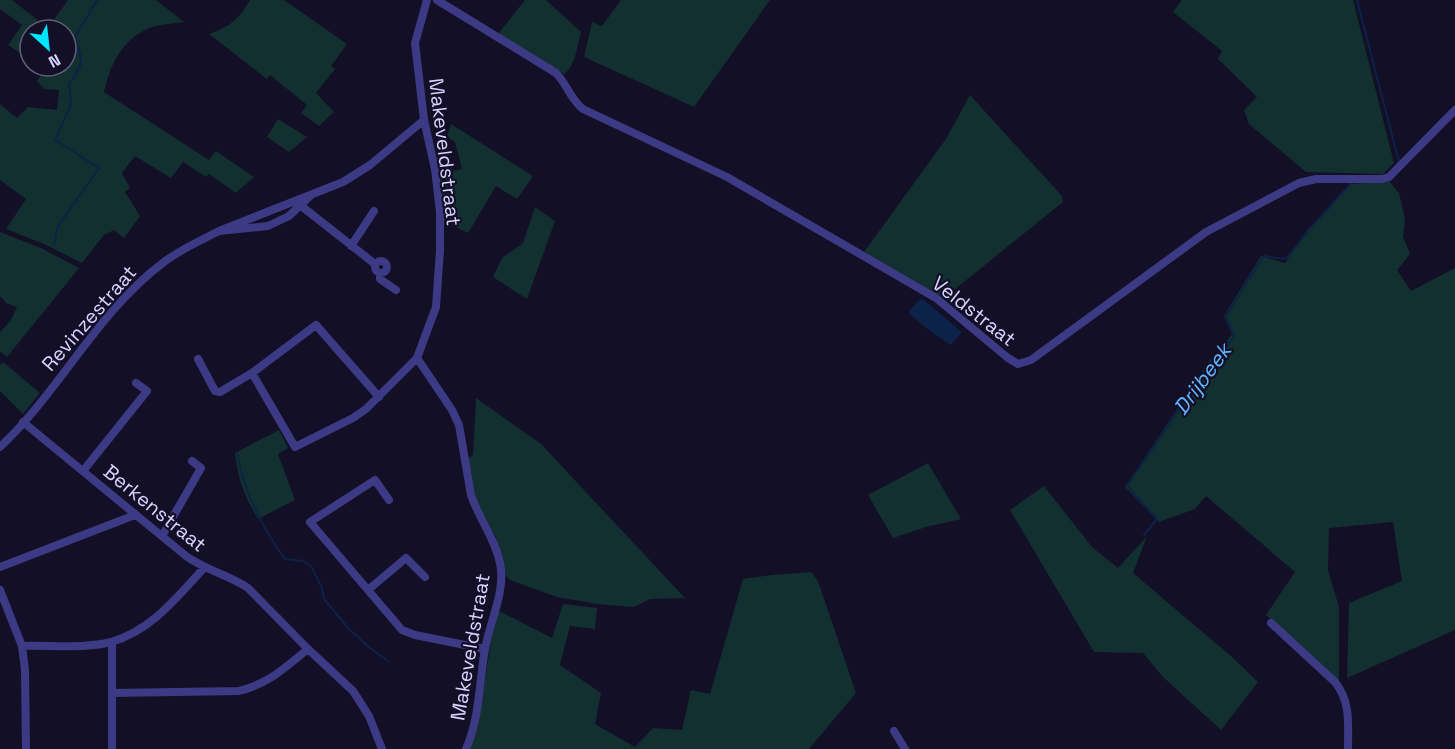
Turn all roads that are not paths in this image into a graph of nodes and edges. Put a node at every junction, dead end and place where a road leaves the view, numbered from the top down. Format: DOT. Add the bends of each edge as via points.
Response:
graph roads {
  1 [pos="427,0"];
  2 [pos="436,0"];
  3 [pos="1455,110"];
  4 [pos="424,120"];
  5 [pos="311,195"];
  6 [pos="300,205"];
  7 [pos="374,211"];
  8 [pos="219,231"];
  9 [pos="351,246"];
  10 [pos="396,290"];
  11 [pos="417,358"];
  12 [pos="198,359"];
  13 [pos="252,374"];
  14 [pos="136,383"];
  15 [pos="379,397"];
  16 [pos="23,422"];
  17 [pos="0,447"];
  18 [pos="192,461"];
  19 [pos="83,471"];
  20 [pos="389,500"];
  21 [pos="135,515"];
  22 [pos="162,536"];
  23 [pos="0,567"];
  24 [pos="204,568"];
  25 [pos="425,578"];
  26 [pos="0,590"];
  27 [pos="368,590"];
  28 [pos="1271,623"];
  29 [pos="112,642"];
  30 [pos="22,646"];
  31 [pos="308,649"];
  32 [pos="485,649"];
  33 [pos="112,693"];
  34 [pos="894,731"];
  35 [pos="26,749"];
  36 [pos="112,749"];
  37 [pos="382,749"];
  38 [pos="466,749"];
  39 [pos="904,749"];
  40 [pos="1348,749"];
  1 -- 4 [label="street, Makeveldstraat" via="415,43"];
  2 -- 3 [label="street, Veldstraat" via="556,73 583,109 727,177 936,298 1018,364 1031,360 1206,232 1299,183 1389,177"];
  4 -- 5 [label="street, Revinzestraat" via="357,174"];
  4 -- 11 [label="street, Makeveldstraat" via="435,169 440,250 436,307"];
  5 -- 6 [label="street, Revinzestraat"];
  5 -- 8 [label="street, Revinzestraat"];
  6 -- 8 [label="street, Revinzestraat" via="289,216 268,226"];
  6 -- 9 [label="street"];
  7 -- 9 [label="street"];
  8 -- 16 [label="street, Revinzestraat" via="180,251 138,284"];
  9 -- 10 [label="street" via="375,264 386,264 380,279"];
  11 -- 15 [label="street"];
  11 -- 32 [label="street, Makeveldstraat" via="459,425 471,495 492,536 500,564 502,581"];
  12 -- 13 [label="street" via="215,391"];
  13 -- 15 [label="street" via="316,325"];
  13 -- 15 [label="street" via="295,447 353,418"];
  14 -- 19 [label="street" via="147,392"];
  16 -- 17 [label="street, Revinzestraat"];
  16 -- 19 [label="street, Berkenstraat"];
  18 -- 22 [label="street" via="201,468"];
  19 -- 21 [label="street, Berkenstraat"];
  20 -- 27 [label="street" via="375,480 310,522"];
  21 -- 22 [label="street, Berkenstraat"];
  21 -- 23 [label="street"];
  22 -- 24 [label="street, Berkenstraat"];
  24 -- 29 [label="street" via="153,620"];
  24 -- 31 [label="street, Berkenstraat" via="249,588"];
  25 -- 27 [label="street" via="406,558"];
  26 -- 30 [label="street"];
  27 -- 32 [label="street" via="402,630"];
  28 -- 40 [label="street" via="1343,692 1348,706"];
  29 -- 30 [label="street"];
  29 -- 33 [label="street"];
  30 -- 35 [label="street" via="26,670"];
  31 -- 33 [label="street" via="276,676 238,691"];
  31 -- 37 [label="street, Berkenstraat" via="352,691 369,716"];
  32 -- 38 [label="street, Makeveldstraat" via="477,710"];
  33 -- 36 [label="street"];
  34 -- 39 [label="street"];
}
